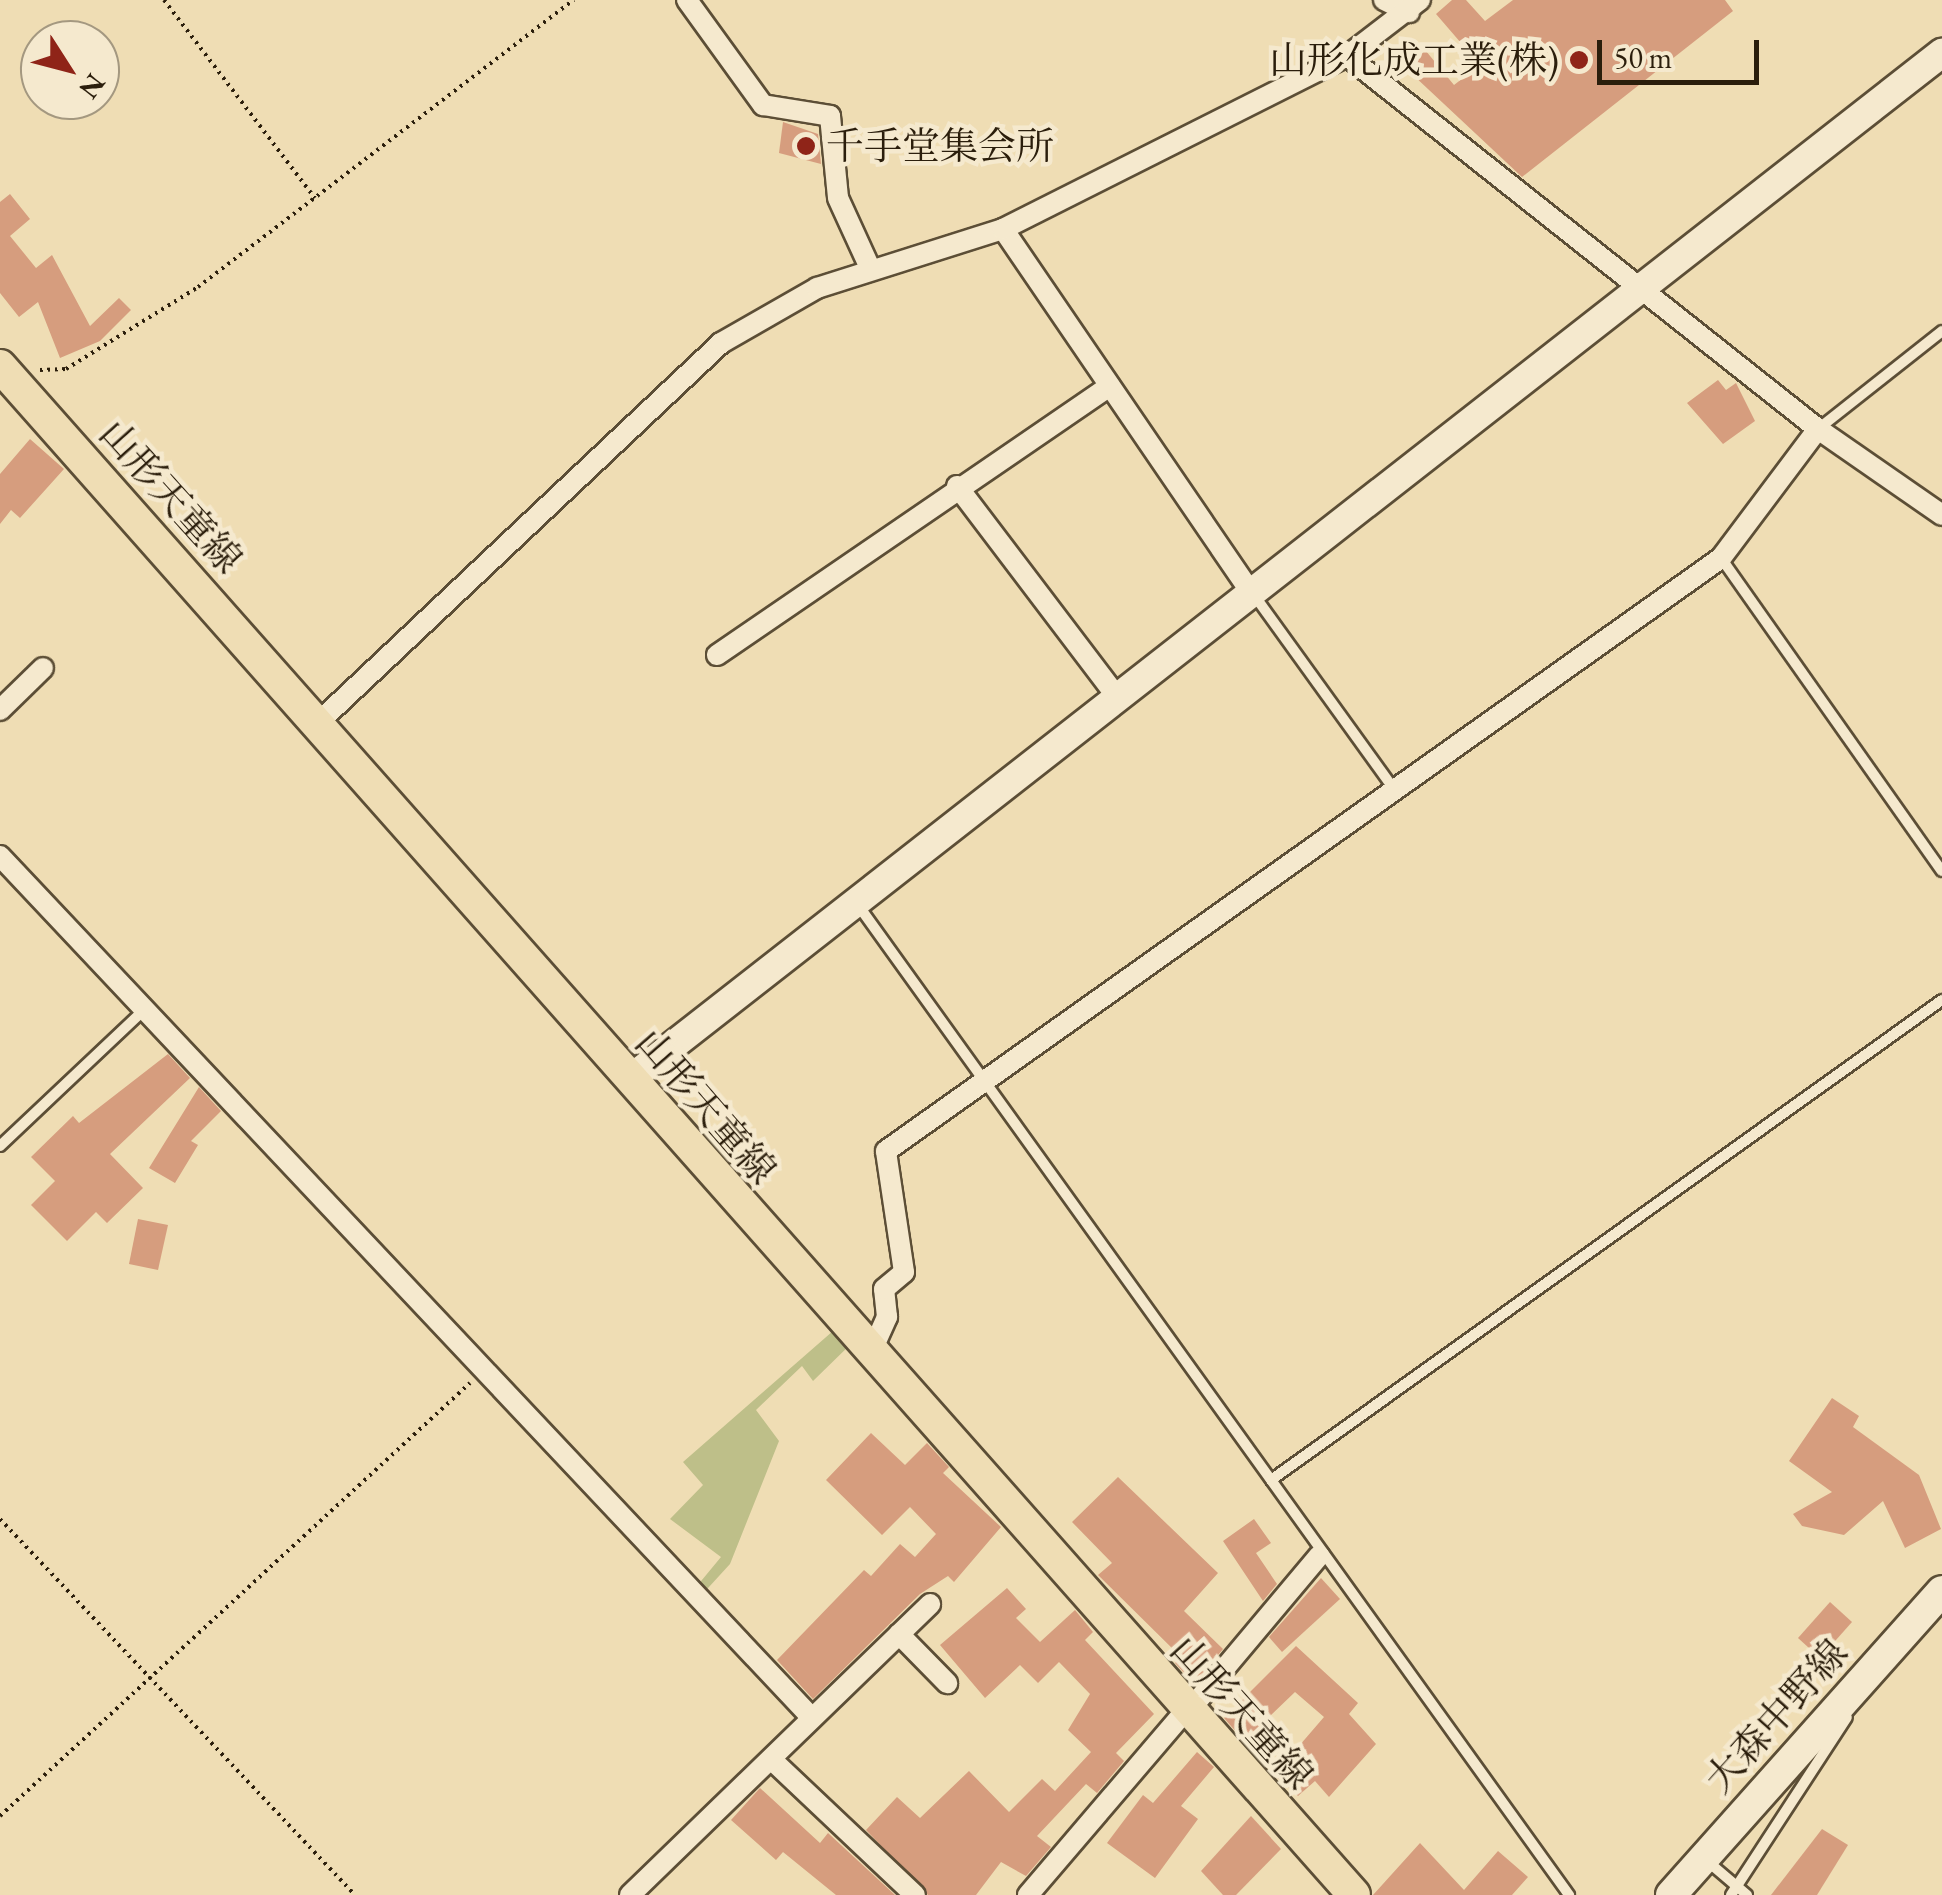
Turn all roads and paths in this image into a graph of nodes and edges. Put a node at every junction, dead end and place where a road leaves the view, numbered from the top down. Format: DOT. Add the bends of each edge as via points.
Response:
graph roads {
  1 [pos="164,0"];
  2 [pos="574,0"];
  3 [pos="688,0"];
  4 [pos="1384,0"];
  5 [pos="1414,6"];
  6 [pos="1942,54"];
  7 [pos="1347,56"];
  8 [pos="315,198"];
  9 [pos="1002,230"];
  10 [pos="871,270"];
  11 [pos="1638,287"];
  12 [pos="1942,330"];
  13 [pos="2,369"];
  14 [pos="1110,386"];
  15 [pos="1818,429"];
  16 [pos="957,486"];
  17 [pos="1942,515"];
  18 [pos="1720,558"];
  19 [pos="1253,595"];
  20 [pos="717,655"];
  21 [pos="43,668"];
  22 [pos="1118,698"];
  23 [pos="0,710"];
  24 [pos="321,720"];
  25 [pos="1394,788"];
  26 [pos="0,856"];
  27 [pos="1942,871"];
  28 [pos="854,900"];
  29 [pos="1942,1000"];
  30 [pos="144,1009"];
  31 [pos="630,1079"];
  32 [pos="986,1082"];
  33 [pos="0,1146"];
  34 [pos="870,1356"];
  35 [pos="481,1372"];
  36 [pos="1270,1480"];
  37 [pos="0,1519"];
  38 [pos="1319,1556"];
  39 [pos="1942,1591"];
  40 [pos="930,1604"];
  41 [pos="899,1634"];
  42 [pos="1894,1644"];
  43 [pos="153,1680"];
  44 [pos="947,1683"];
  45 [pos="1187,1711"];
  46 [pos="812,1718"];
  47 [pos="771,1759"];
  48 [pos="0,1816"];
  49 [pos="1703,1858"];
  50 [pos="1734,1891"];
  51 [pos="356,1895"];
  52 [pos="630,1895"];
  53 [pos="915,1895"];
  54 [pos="1028,1895"];
  55 [pos="1354,1895"];
  56 [pos="1568,1895"];
  57 [pos="1671,1895"];
  58 [pos="1747,1895"];
  1 -- 8 [label="path"];
  2 -- 8 [label="path"];
  3 -- 10 [label="street" via="764,105 830,116 838,198"];
  4 -- 5 [label="street"];
  5 -- 7 [label="street"];
  6 -- 11 [label="street"];
  7 -- 9 [label="street"];
  7 -- 11 [label="street"];
  8 -- 13 [label="path" via="198,288 66,369"];
  9 -- 10 [label="street"];
  9 -- 14 [label="street"];
  10 -- 24 [label="street" via="817,288 721,343"];
  11 -- 15 [label="street"];
  11 -- 19 [label="street"];
  12 -- 15 [label="lane"];
  13 -- 24 [label="main road, 山形天童線"];
  14 -- 16 [label="street"];
  14 -- 19 [label="street"];
  15 -- 17 [label="street"];
  15 -- 18 [label="street"];
  16 -- 20 [label="street"];
  16 -- 22 [label="street"];
  18 -- 25 [label="street"];
  18 -- 27 [label="lane"];
  19 -- 22 [label="street"];
  19 -- 25 [label="lane"];
  21 -- 23 [label="street"];
  22 -- 28 [label="street"];
  24 -- 31 [label="main road, 山形天童線"];
  25 -- 32 [label="street"];
  26 -- 30 [label="street"];
  28 -- 31 [label="street"];
  28 -- 32 [label="lane"];
  29 -- 36 [label="lane"];
  30 -- 33 [label="lane"];
  30 -- 35 [label="street"];
  31 -- 34 [label="main road, 山形天童線"];
  32 -- 34 [label="street" via="886,1151 904,1272 884,1289 887,1318"];
  32 -- 36 [label="lane"];
  34 -- 45 [label="main road, 山形天童線"];
  35 -- 43 [label="path"];
  35 -- 46 [label="street"];
  36 -- 38 [label="lane"];
  37 -- 43 [label="path"];
  38 -- 45 [label="street"];
  38 -- 56 [label="lane"];
  39 -- 42 [label="main road, 大森中野線"];
  40 -- 41 [label="street"];
  41 -- 44 [label="street"];
  41 -- 46 [label="street"];
  42 -- 49 [label="main road, 大森中野線"];
  42 -- 50 [label="lane"];
  43 -- 48 [label="path"];
  43 -- 51 [label="path"];
  45 -- 54 [label="street"];
  45 -- 55 [label="main road, 山形天童線"];
  46 -- 47 [label="street"];
  47 -- 52 [label="street"];
  47 -- 53 [label="street"];
  49 -- 50 [label="lane"];
  49 -- 57 [label="main road, 大森中野線"];
  50 -- 58 [label="lane"];
}
